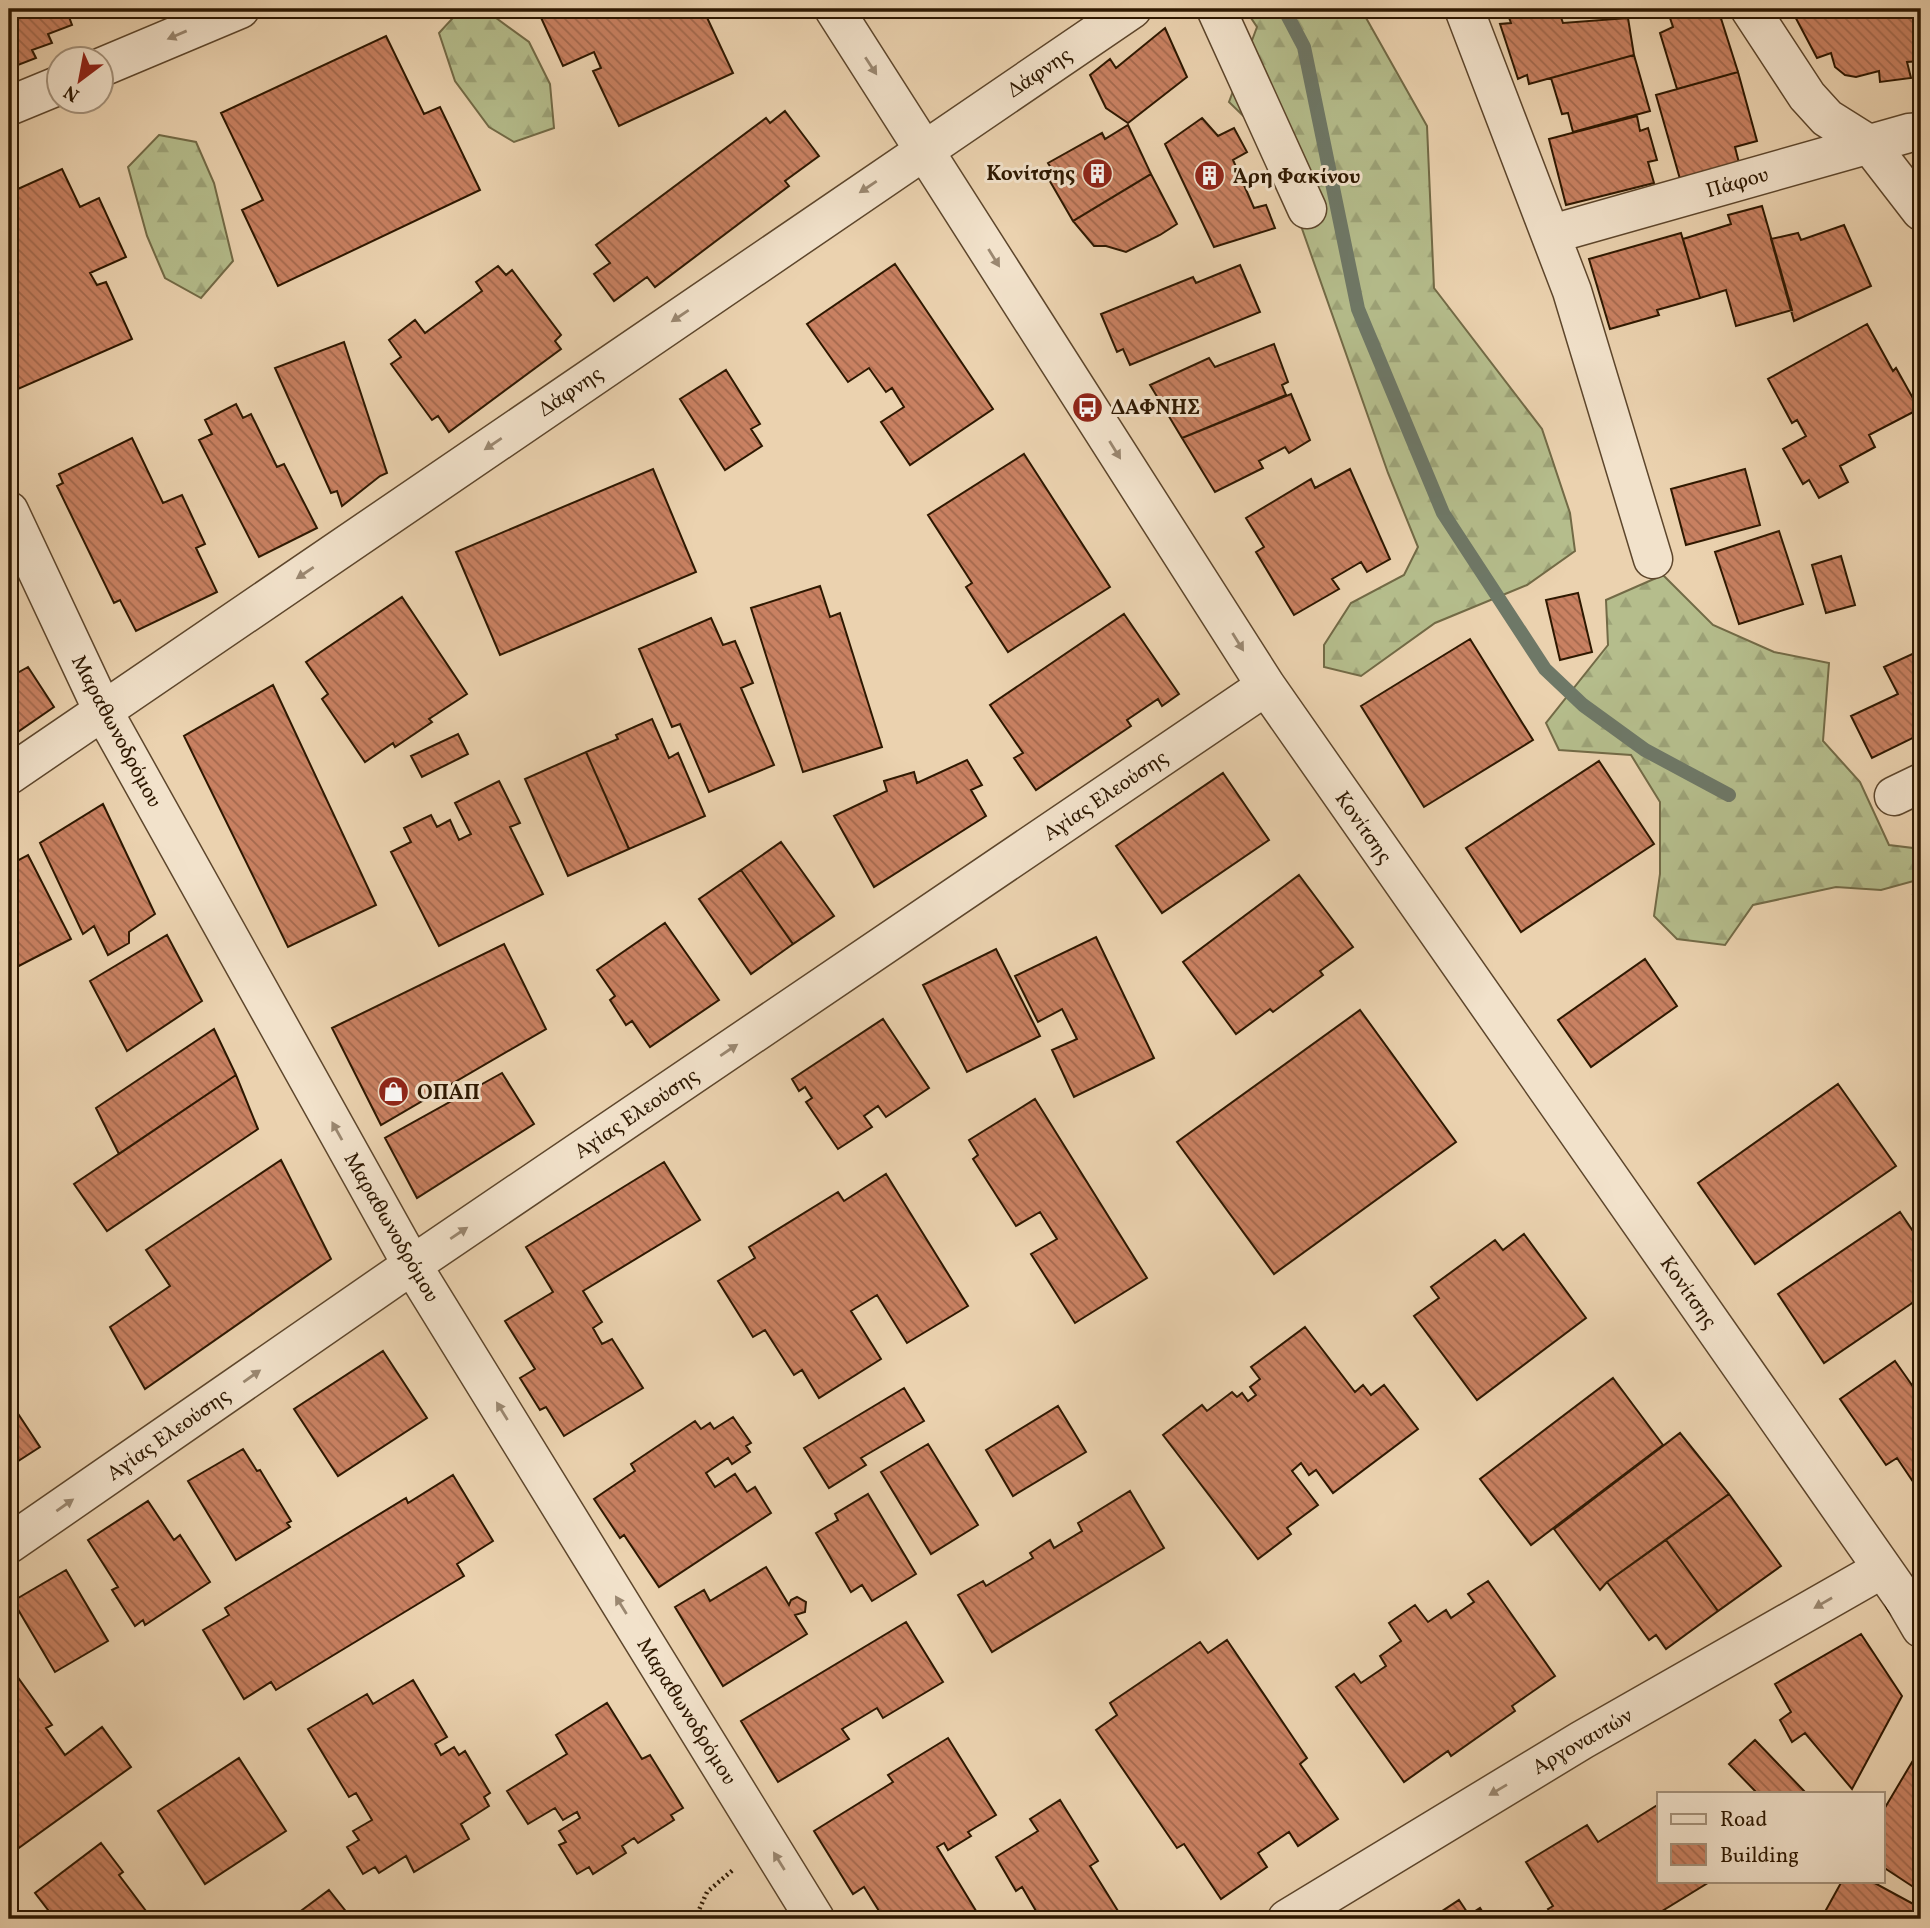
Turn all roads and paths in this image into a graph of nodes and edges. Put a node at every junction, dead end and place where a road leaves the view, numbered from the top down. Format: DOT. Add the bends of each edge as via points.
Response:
graph roads {
  1 [pos="240,9"];
  2 [pos="834,9"];
  3 [pos="1132,9"];
  4 [pos="1216,9"];
  5 [pos="1464,9"];
  6 [pos="1750,9"];
  7 [pos="116,61"];
  8 [pos="46,91"];
  9 [pos="9,106"];
  10 [pos="1921,132"];
  11 [pos="1870,145"];
  12 [pos="924,149"];
  13 [pos="1307,209"];
  14 [pos="1921,211"];
  15 [pos="1552,234"];
  16 [pos="9,512"];
  17 [pos="1653,559"];
  18 [pos="1266,686"];
  19 [pos="103,710"];
  20 [pos="9,775"];
  21 [pos="412,1265"];
  22 [pos="9,1544"];
  23 [pos="1882,1569"];
  24 [pos="1916,1609"];
  25 [pos="772,1849"];
  26 [pos="695,1919"];
  27 [pos="816,1919"];
  28 [pos="1287,1919"];
  1 -- 7 [label="street, one-way"];
  2 -- 12 [label="street, Κονίτσης, one-way"];
  3 -- 12 [label="street, Δάφνης"];
  4 -- 13 [label="street"];
  5 -- 15 [label="street"];
  6 -- 11 [label="street" via="1807,96 1827,118"];
  8 -- 9 [label="street"];
  10 -- 11 [label="street, Πάφου"];
  11 -- 14 [label="street"];
  11 -- 15 [label="street, Πάφου"];
  12 -- 18 [label="street, Κονίτσης, one-way"];
  12 -- 19 [label="street, Δάφνης, one-way"];
  15 -- 17 [label="street"];
  16 -- 19 [label="street, Μαραθωνοδρόμου"];
  21 -- 18 [label="street, Αγίας Ελεούσης, one-way"];
  18 -- 23 [label="street, Κονίτσης"];
  19 -- 20 [label="street, Δάφνης"];
  21 -- 19 [label="street, Μαραθωνοδρόμου, one-way"];
  22 -- 21 [label="street, Αγίας Ελεούσης, one-way"];
  25 -- 21 [label="street, Μαραθωνοδρόμου, one-way"];
  23 -- 24 [label="street, Κονίτσης"];
  23 -- 28 [label="street, Αργοναυτών, one-way" via="1582,1740"];
  25 -- 26 [label="path" via="740,1864 707,1892"];
  27 -- 25 [label="street, Μαραθωνοδρόμου, one-way"];
}
